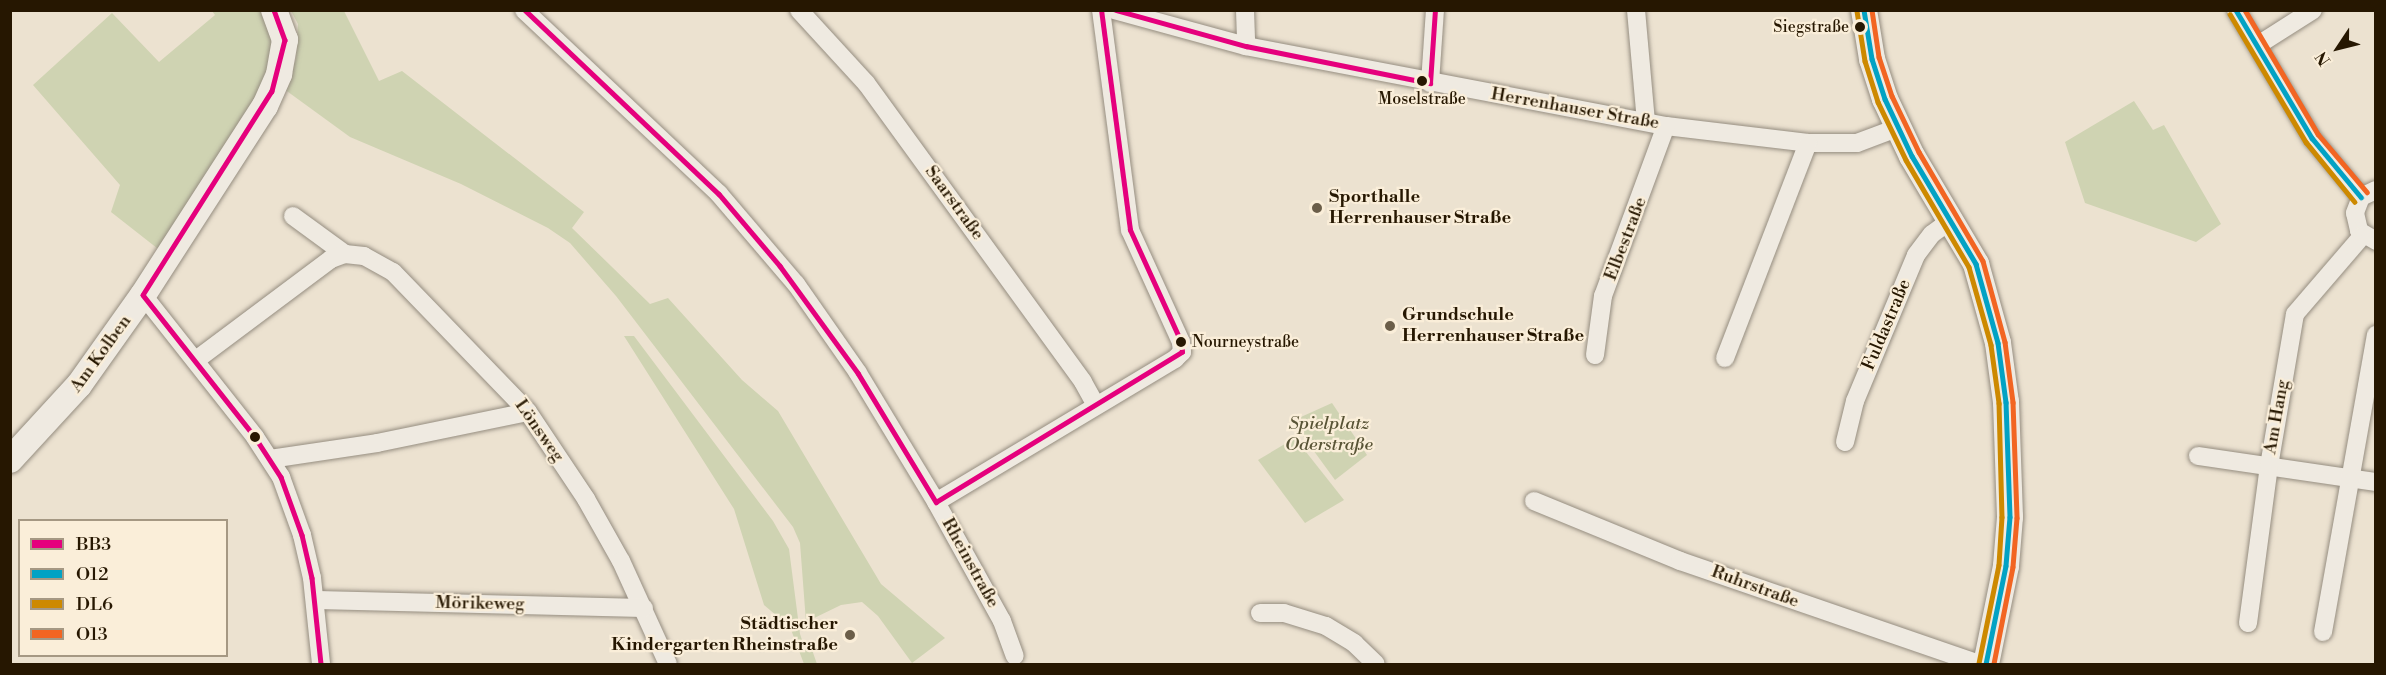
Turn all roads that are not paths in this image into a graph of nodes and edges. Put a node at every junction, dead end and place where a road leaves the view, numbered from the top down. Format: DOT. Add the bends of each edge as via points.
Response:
graph roads {
  1 [pos="524,10"];
  2 [pos="799,10"];
  3 [pos="1101,10"];
  4 [pos="1114,10"];
  5 [pos="1245,10"];
  6 [pos="1435,10"];
  7 [pos="1636,10"];
  8 [pos="1864,10"];
  9 [pos="2236,10"];
  10 [pos="2313,10"];
  11 [pos="276,13"];
  12 [pos="2258,45"];
  13 [pos="1246,46"];
  14 [pos="1430,83"];
  15 [pos="1646,121"];
  16 [pos="1666,126"];
  17 [pos="1897,128"];
  18 [pos="1808,143"];
  19 [pos="2368,194"];
  20 [pos="294,216"];
  21 [pos="1951,220"];
  22 [pos="2369,238"];
  23 [pos="345,254"];
  24 [pos="143,295"];
  25 [pos="2376,335"];
  26 [pos="1595,354"];
  27 [pos="1725,358"];
  28 [pos="196,360"];
  29 [pos="1096,405"];
  30 [pos="528,412"];
  31 [pos="1845,442"];
  32 [pos="2198,456"];
  33 [pos="270,459"];
  34 [pos="10,460"];
  35 [pos="2269,466"];
  36 [pos="2350,478"];
  37 [pos="2376,482"];
  38 [pos="1534,501"];
  39 [pos="936,502"];
  40 [pos="316,600"];
  41 [pos="644,608"];
  42 [pos="1260,613"];
  43 [pos="2248,623"];
  44 [pos="2323,633"];
  45 [pos="1015,656"];
  46 [pos="321,664"];
  47 [pos="668,664"];
  48 [pos="1376,664"];
  49 [pos="1979,664"];
  50 [pos="1986,664"];
  1 -- 39 [label="street, Rheinstraße" via="719,194 774,258 858,373"];
  2 -- 29 [label="street, Saarstraße" via="866,83"];
  3 -- 29 [label="street" via="1130,230 1181,342 1182,352"];
  4 -- 13 [label="street, Herrenhauser Straße"];
  5 -- 13 [label="street"];
  6 -- 14 [label="street"];
  7 -- 15 [label="street"];
  8 -- 17 [label="street" via="1872,59"];
  9 -- 12 [label="street"];
  10 -- 12 [label="street"];
  11 -- 24 [label="street, Am Kolben" via="285,40 272,91"];
  12 -- 19 [label="street" via="2328,162"];
  13 -- 14 [label="street, Herrenhauser Straße"];
  14 -- 15 [label="street, Herrenhauser Straße"];
  15 -- 16 [label="street, Herrenhauser Straße"];
  16 -- 18 [label="street, Herrenhauser Straße"];
  16 -- 26 [label="street, Elbestraße" via="1603,296"];
  17 -- 18 [label="street, Herrenhauser Straße" via="1857,143"];
  17 -- 21 [label="street"];
  18 -- 27 [label="street"];
  19 -- 22 [label="street" via="2355,213"];
  20 -- 23 [label="street, Lönsweg"];
  21 -- 31 [label="street, Fuldastraße" via="1932,234 1916,255 1856,401"];
  21 -- 50 [label="street" via="1983,282 2006,402 2011,468 2008,547"];
  22 -- 35 [label="street, Am Hang" via="2295,314"];
  23 -- 28 [label="street" via="321,265"];
  23 -- 30 [label="street, Lönsweg" via="364,256 393,272"];
  24 -- 28 [label="street"];
  24 -- 34 [label="street, Am Kolben" via="53,417"];
  25 -- 36 [label="street"];
  28 -- 33 [label="street"];
  29 -- 39 [label="street"];
  30 -- 33 [label="street"];
  30 -- 41 [label="street, Lönsweg" via="586,499"];
  32 -- 35 [label="street"];
  33 -- 40 [label="street" via="288,493 302,535"];
  35 -- 36 [label="street"];
  35 -- 43 [label="street, Am Hang"];
  36 -- 37 [label="street"];
  36 -- 44 [label="street"];
  38 -- 49 [label="street, Ruhrstraße" via="1680,561"];
  39 -- 45 [label="street, Rheinstraße" via="1002,621"];
  40 -- 41 [label="street, Mörikeweg"];
  40 -- 46 [label="street"];
  41 -- 47 [label="street, Lönsweg"];
  42 -- 48 [label="street" via="1284,613 1326,626 1354,643"];
}
